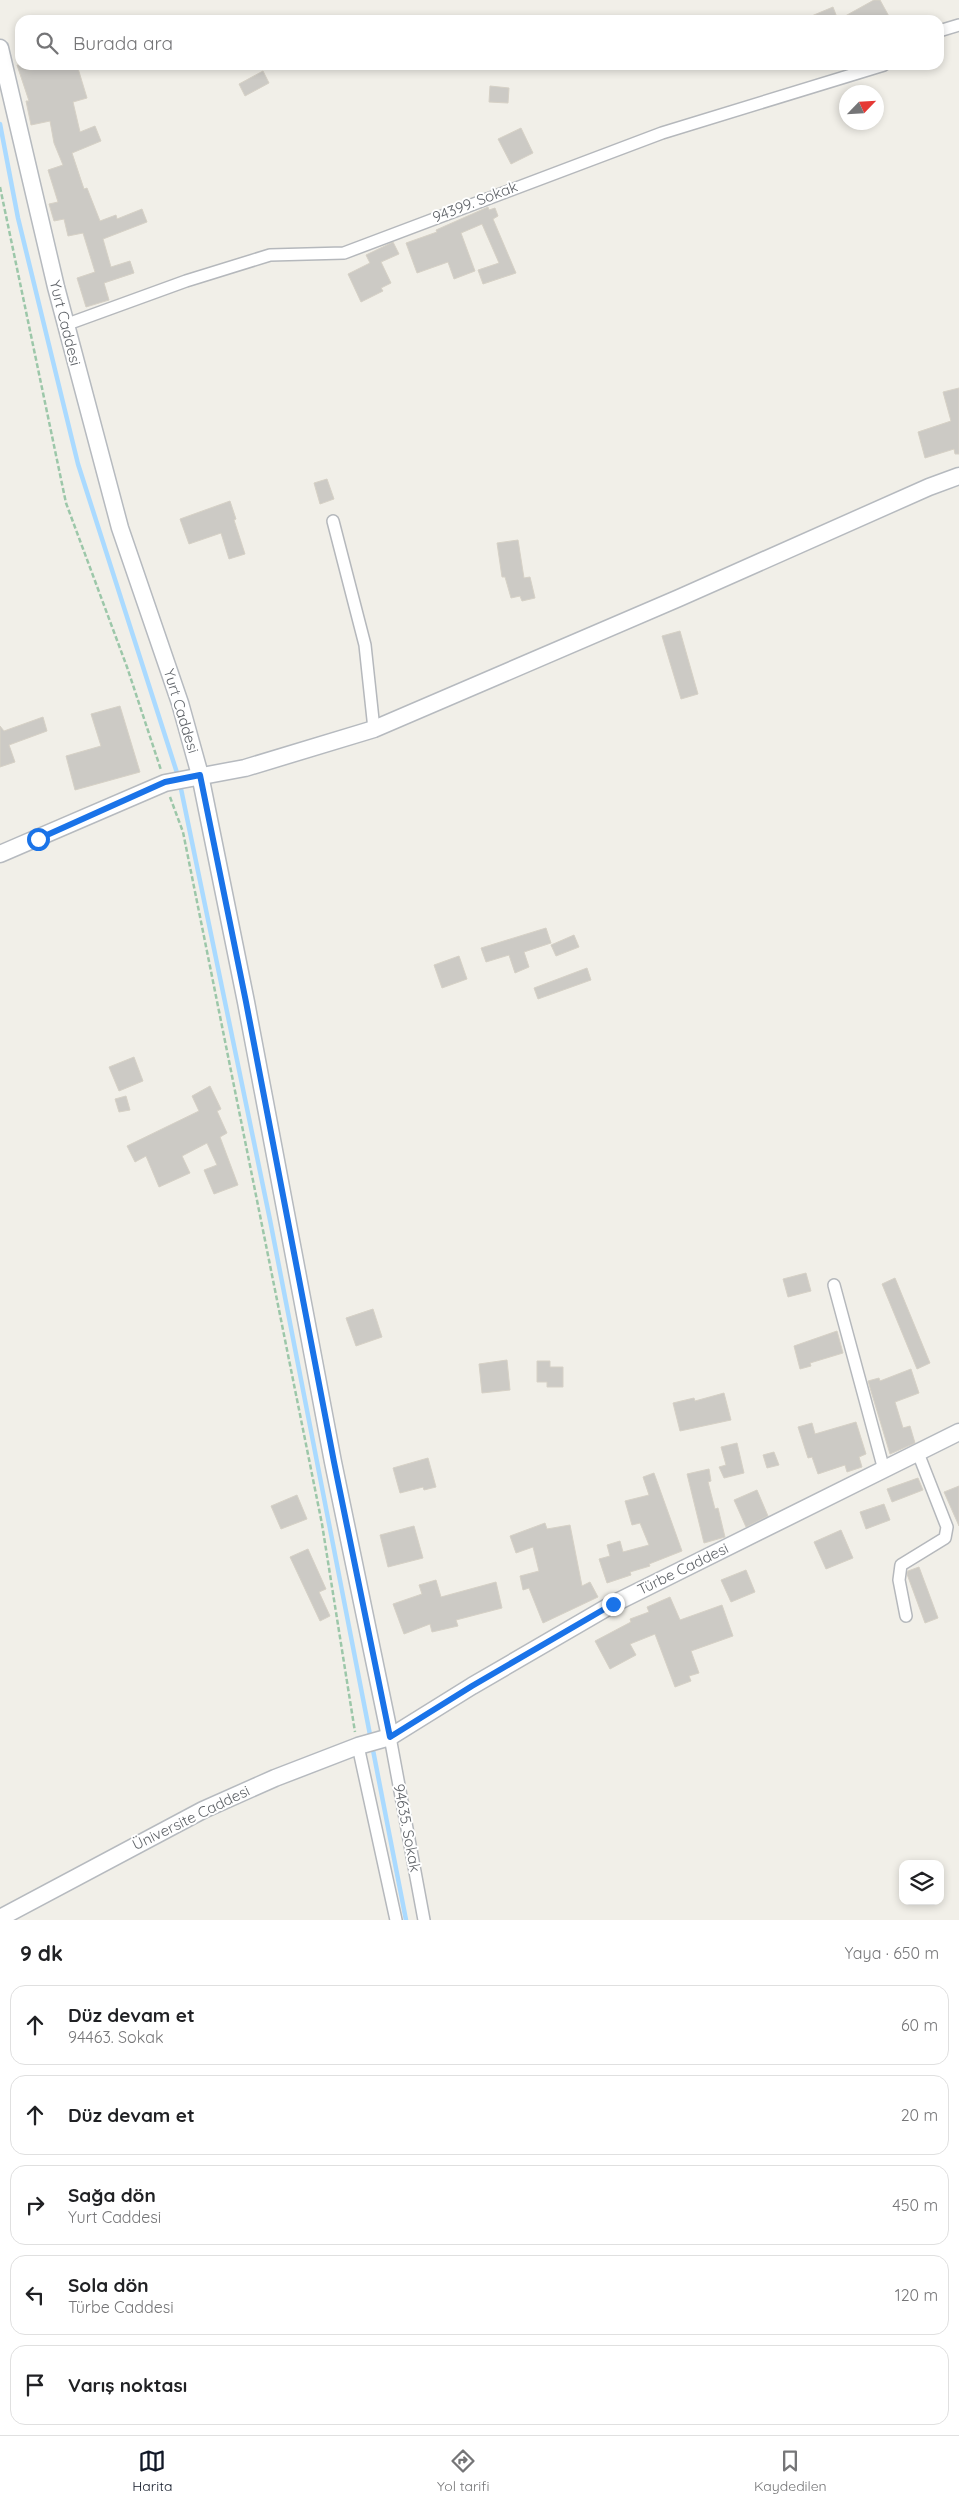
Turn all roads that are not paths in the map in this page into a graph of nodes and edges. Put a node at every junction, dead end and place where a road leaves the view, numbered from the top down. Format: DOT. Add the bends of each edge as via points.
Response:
graph roads {
  1 [pos="959,25"];
  2 [pos="944,30"];
  3 [pos="0,48"];
  4 [pos="868,70"];
  5 [pos="65,325"];
  6 [pos="959,476"];
  7 [pos="333,521"];
  8 [pos="374,729"];
  9 [pos="200,775"];
  10 [pos="0,854"];
  11 [pos="834,1285"];
  12 [pos="959,1432"];
  13 [pos="918,1453"];
  14 [pos="884,1470"];
  15 [pos="906,1616"];
  16 [pos="390,1737"];
  17 [pos="358,1746"];
  18 [pos="0,1918"];
  19 [pos="396,1920"];
  20 [pos="424,1920"];
  1 -- 2 [label="street"];
  3 -- 5 [label="street, Yurt Caddesi"];
  4 -- 5 [label="street, 94399. Sokak" via="662,133 344,253 270,255 186,280"];
  5 -- 9 [label="street, Yurt Caddesi" via="120,528 180,703"];
  6 -- 8 [label="street"];
  7 -- 8 [label="street" via="365,645"];
  8 -- 9 [label="street" via="245,768"];
  9 -- 10 [label="street" via="165,782"];
  9 -- 16 [label="street, Yurt Caddesi"];
  11 -- 14 [label="street"];
  12 -- 13 [label="street, Türbe Caddesi"];
  13 -- 14 [label="street, Türbe Caddesi"];
  13 -- 15 [label="street" via="947,1527 945,1538 900,1565 899,1580"];
  14 -- 16 [label="street, Türbe Caddesi" via="613,1604"];
  16 -- 17 [label="street, Üniversite Caddesi"];
  16 -- 20 [label="street, 94635. Sokak"];
  17 -- 18 [label="street, Üniversite Caddesi" via="203,1810"];
  17 -- 19 [label="street, 94635. Sokak"];
}
